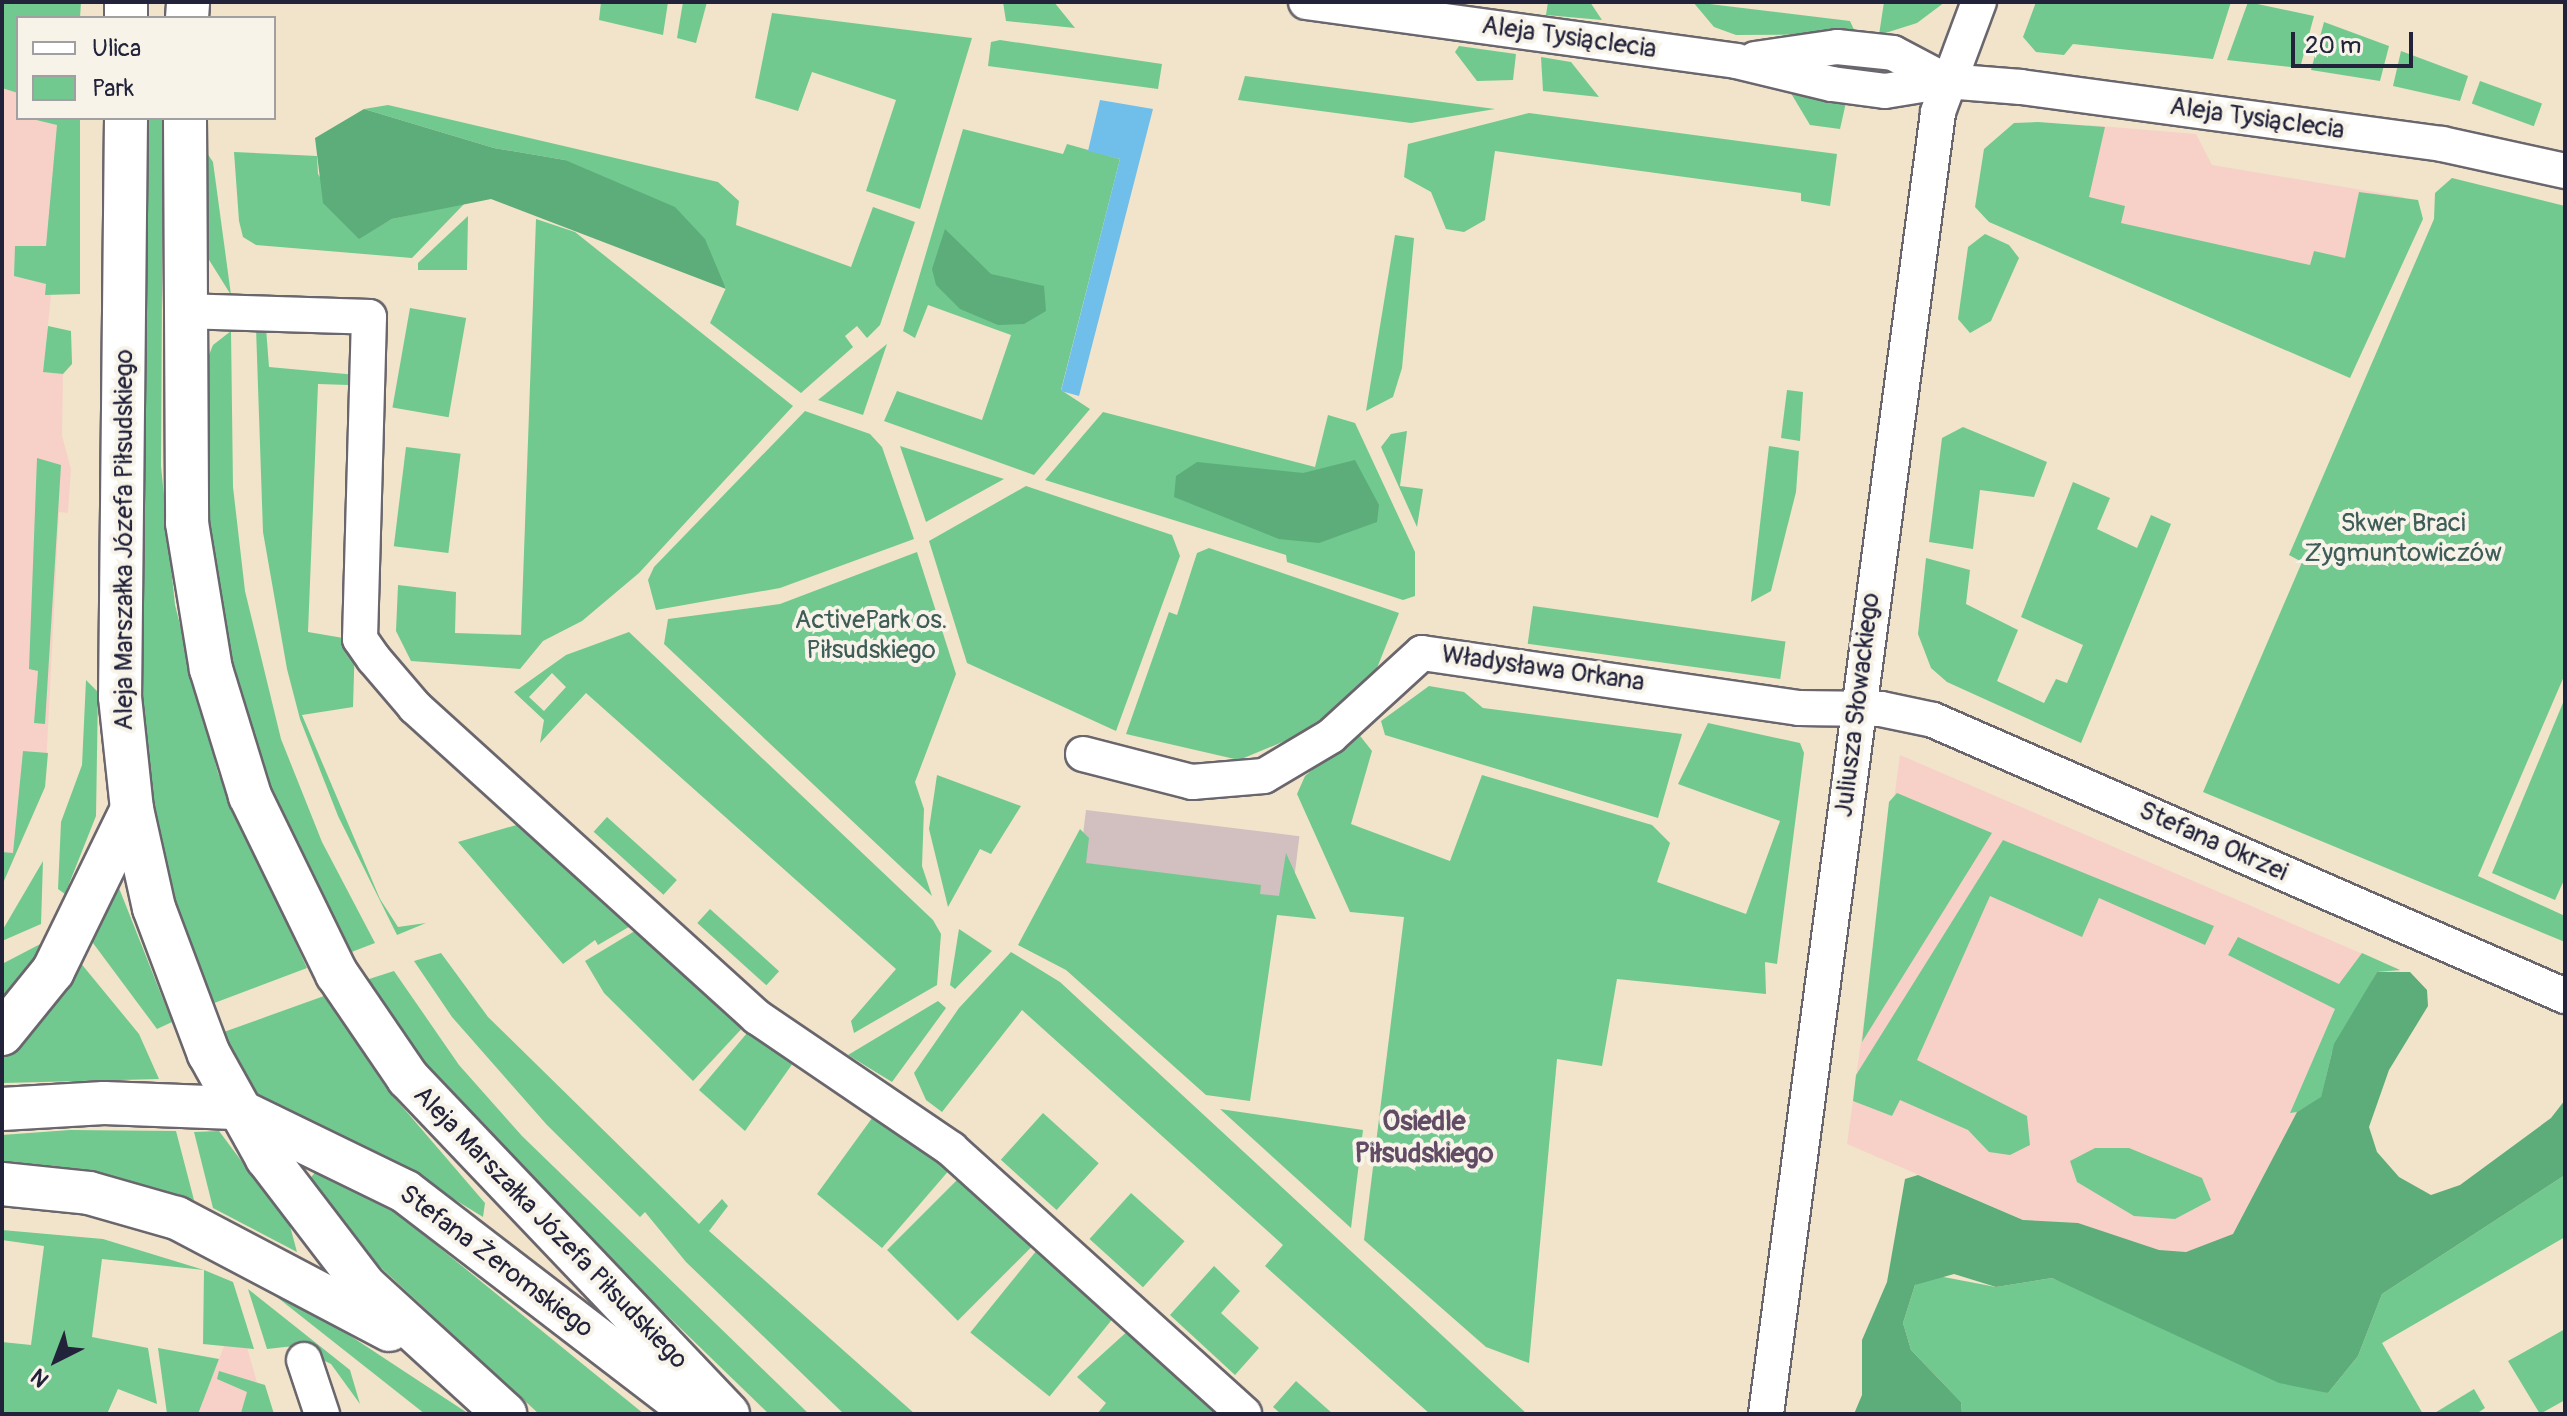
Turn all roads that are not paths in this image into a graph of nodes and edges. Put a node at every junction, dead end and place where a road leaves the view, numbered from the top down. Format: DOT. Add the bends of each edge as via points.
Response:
graph roads {
  1 [pos="1306,2"];
  2 [pos="1979,2"];
  3 [pos="1946,81"];
  4 [pos="126,120"];
  5 [pos="185,120"];
  6 [pos="2565,171"];
  7 [pos="183,311"];
  8 [pos="1856,711"];
  9 [pos="1083,754"];
  10 [pos="132,809"];
  11 [pos="2565,996"];
  12 [pos="2,1034"];
  13 [pos="234,1108"];
  14 [pos="2,1109"];
  15 [pos="2,1184"];
  16 [pos="304,1360"];
  17 [pos="447,1364"];
  18 [pos="322,1414"];
  19 [pos="505,1414"];
  20 [pos="695,1414"];
  21 [pos="728,1414"];
  22 [pos="1244,1414"];
  23 [pos="1766,1414"];
  1 -- 3 [label="street, Aleja Tysiąclecia" via="1736,61 1837,47 1893,53"];
  2 -- 3 [label="street, Juliusza Słowackiego"];
  3 -- 6 [label="street, Aleja Tysiąclecia" via="2442,144"];
  3 -- 8 [label="street, Juliusza Słowackiego"];
  4 -- 10 [label="street, Aleja Marszałka Józefa Piłsudskiego" via="120,664"];
  5 -- 7 [label="street, Aleja Marszałka Józefa Piłsudskiego"];
  7 -- 21 [label="street, Aleja Marszałka Józefa Piłsudskiego" via="184,484 202,625 234,752 295,897 337,974 429,1104"];
  7 -- 22 [label="street" via="369,317 360,639 374,659 415,707 757,1017 951,1149"];
  8 -- 9 [label="street, Władysława Orkana" via="1422,653 1331,736 1264,776 1192,782"];
  8 -- 11 [label="street, Stefana Okrzei" via="1933,720"];
  8 -- 23 [label="street, Juliusza Słowackiego"];
  10 -- 12 [label="street" via="53,971"];
  10 -- 13 [label="street, Aleja Marszałka Józefa Piłsudskiego" via="173,963"];
  13 -- 14 [label="street, Stefana Żeromskiego"];
  13 -- 17 [label="street, Aleja Marszałka Józefa Piłsudskiego" via="332,1248"];
  13 -- 20 [label="street, Stefana Żeromskiego" via="406,1192"];
  15 -- 17 [label="street" via="120,1200 207,1230"];
  16 -- 18 [label="street"];
  17 -- 19 [label="street, Aleja Marszałka Józefa Piłsudskiego"];
}
